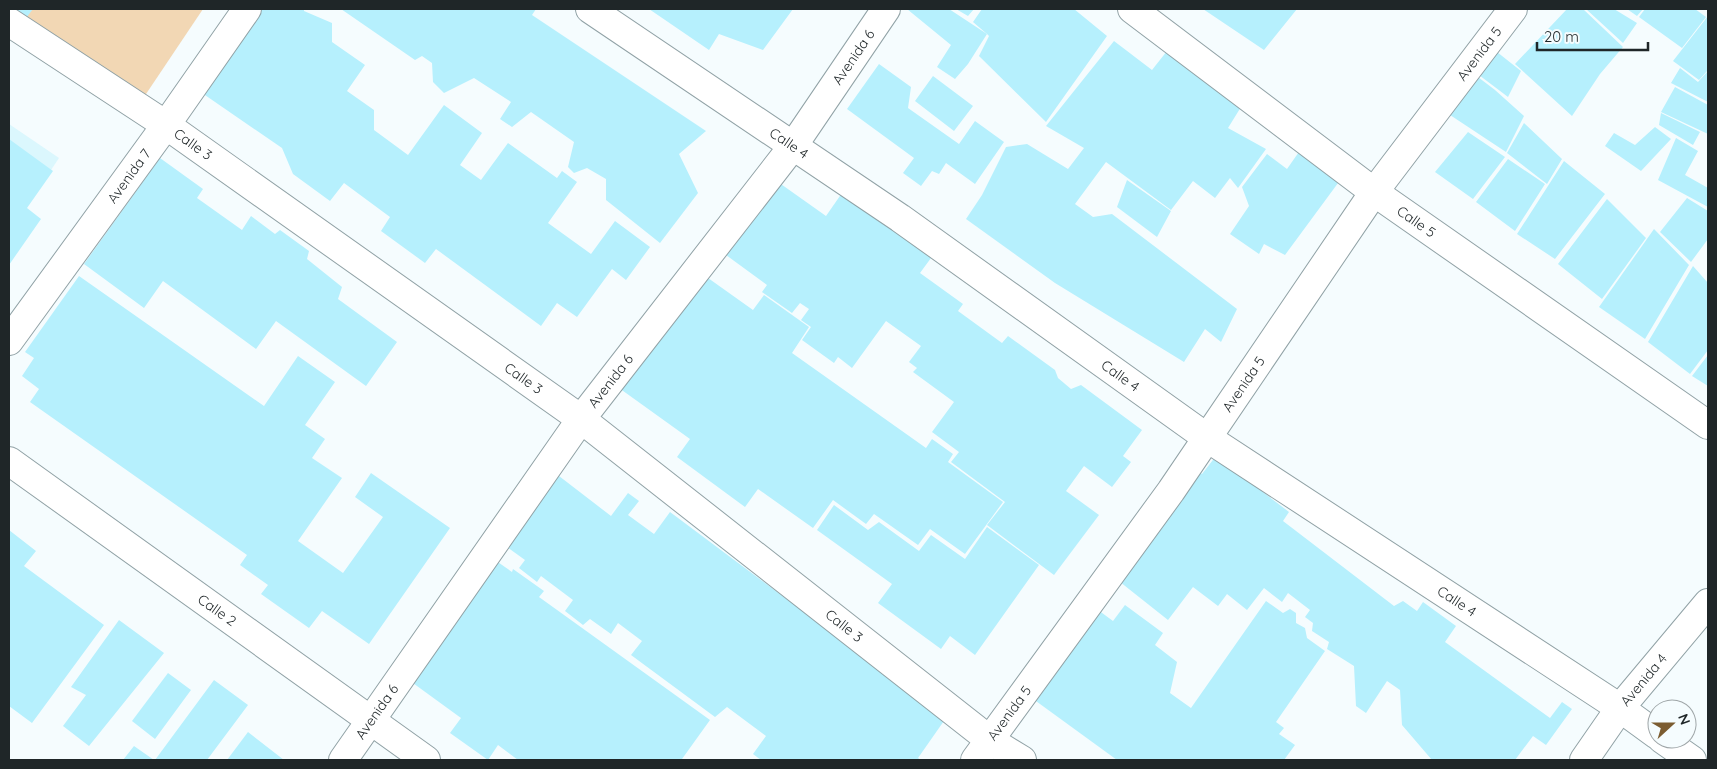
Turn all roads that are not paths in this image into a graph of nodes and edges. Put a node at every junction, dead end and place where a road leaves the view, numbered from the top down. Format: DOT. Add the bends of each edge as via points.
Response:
graph roads {
  1 [pos="246,9"];
  2 [pos="590,9"];
  3 [pos="886,9"];
  4 [pos="1132,9"];
  5 [pos="1513,9"];
  6 [pos="9,22"];
  7 [pos="166,125"];
  8 [pos="794,146"];
  9 [pos="1374,192"];
  10 [pos="9,341"];
  11 [pos="581,419"];
  12 [pos="1708,425"];
  13 [pos="1206,437"];
  14 [pos="9,461"];
  15 [pos="1708,603"];
  16 [pos="1620,708"];
  17 [pos="370,720"];
  18 [pos="1647,728"];
  19 [pos="1676,749"];
  20 [pos="983,751"];
  21 [pos="343,760"];
  22 [pos="426,760"];
  23 [pos="1022,760"];
  24 [pos="1584,760"];
  25 [pos="1692,760"];
  1 -- 7 [label="street, Avenida 7"];
  2 -- 8 [label="street, Calle 4"];
  3 -- 8 [label="street, Avenida 6"];
  4 -- 9 [label="street, Calle 5"];
  5 -- 9 [label="street, Avenida 5"];
  6 -- 7 [label="street, Calle 3"];
  7 -- 10 [label="street, Avenida 7"];
  7 -- 11 [label="street, Calle 3"];
  8 -- 11 [label="street, Avenida 6"];
  8 -- 13 [label="street, Calle 4"];
  9 -- 12 [label="street, Calle 5"];
  9 -- 13 [label="street, Avenida 5"];
  11 -- 17 [label="street, Avenida 6"];
  11 -- 20 [label="street, Calle 3"];
  13 -- 16 [label="street, Calle 4"];
  13 -- 20 [label="street, Avenida 5"];
  14 -- 17 [label="street, Calle 2"];
  15 -- 16 [label="street, Avenida 4"];
  16 -- 18 [label="street, Calle 4"];
  16 -- 24 [label="street, Avenida 4"];
  17 -- 21 [label="street, Avenida 6"];
  17 -- 22 [label="street, Calle 2"];
  19 -- 25 [label="street"];
  20 -- 23 [label="street, Calle 3"];
}
